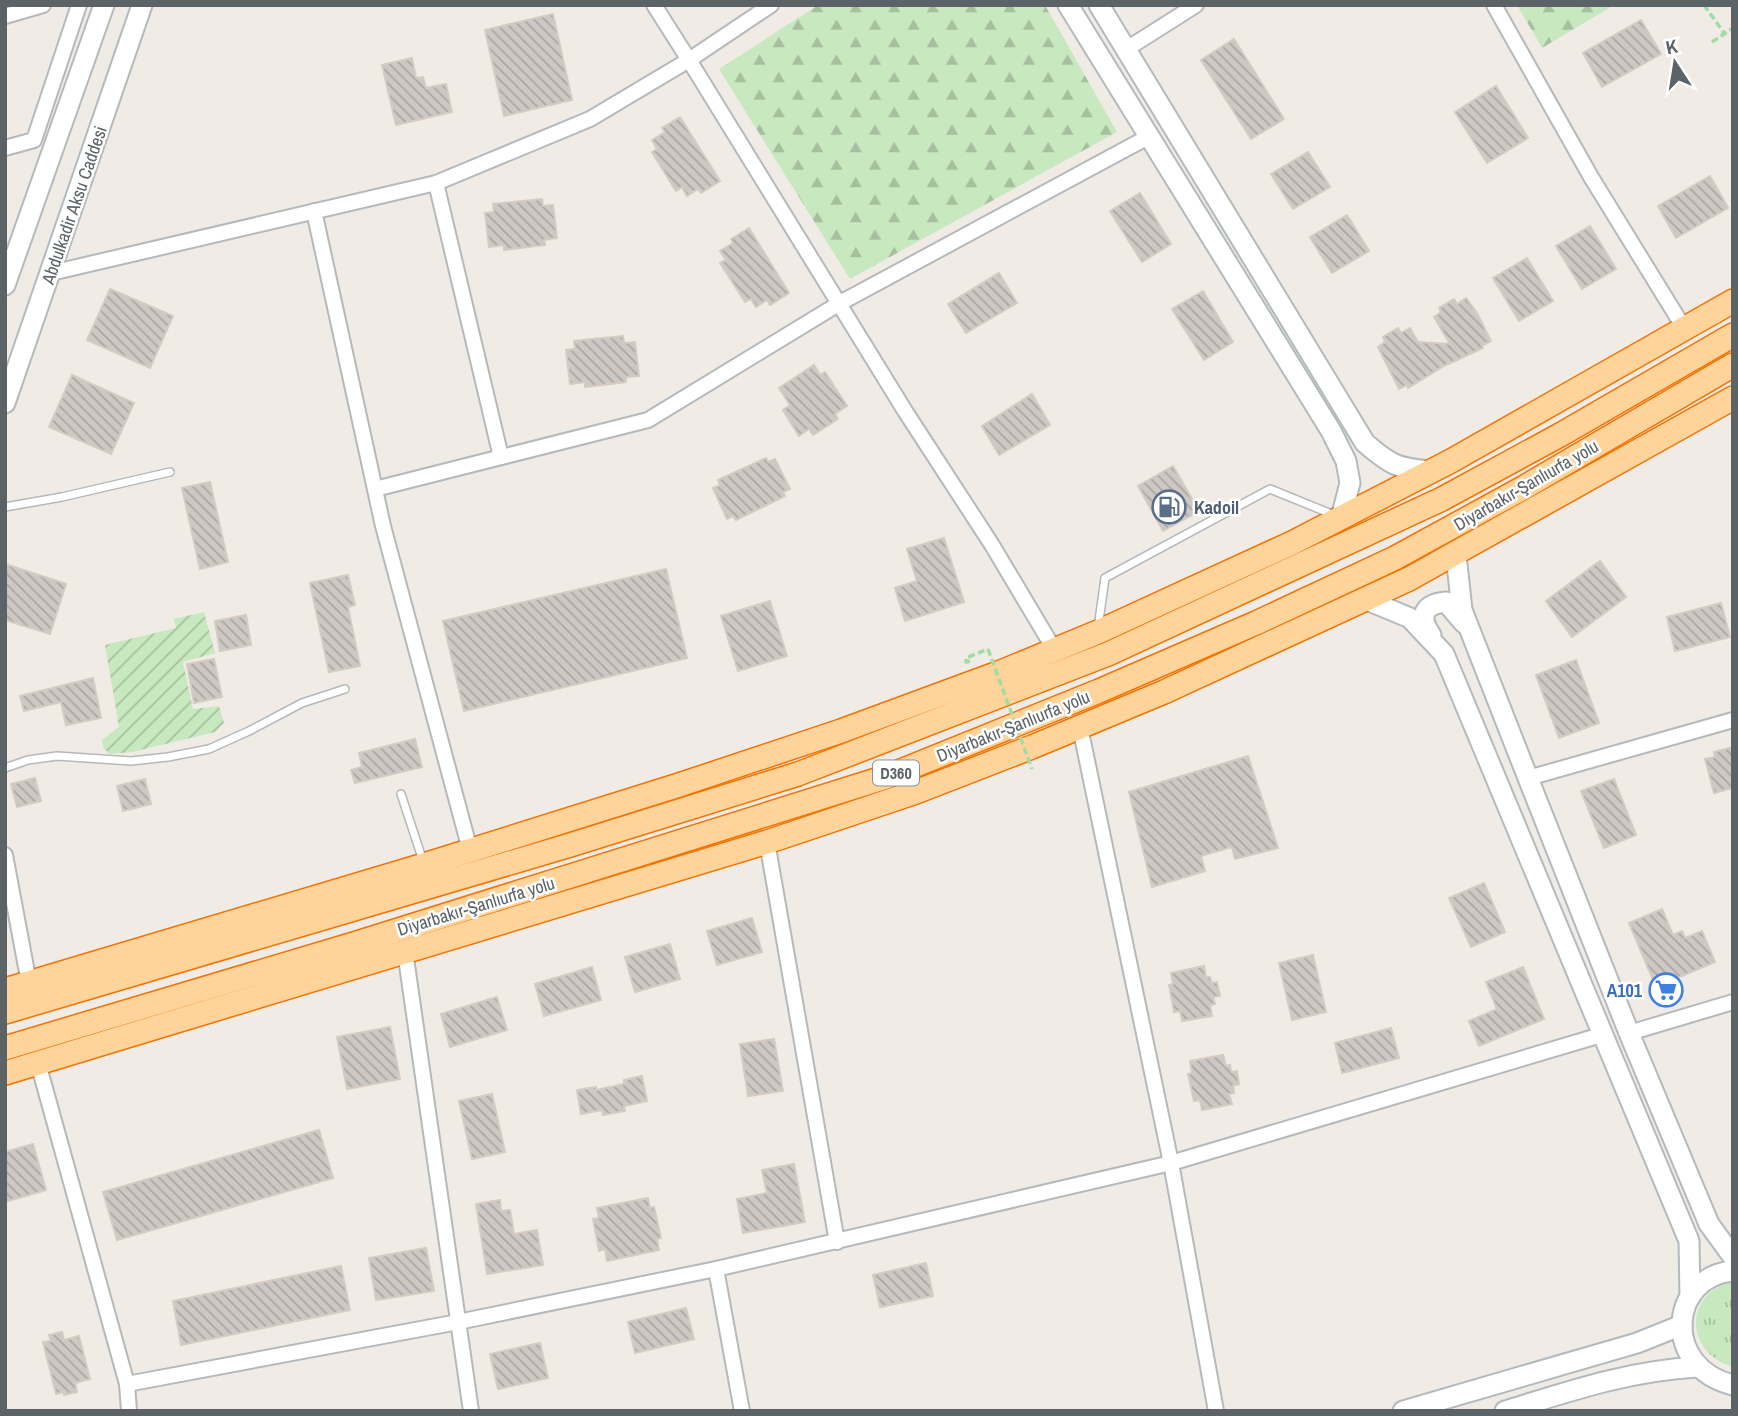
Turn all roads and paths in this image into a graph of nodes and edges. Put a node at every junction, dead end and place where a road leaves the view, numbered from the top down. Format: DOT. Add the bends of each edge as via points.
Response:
graph roads {
  1 [pos="43,5"];
  2 [pos="79,5"];
  3 [pos="104,5"];
  4 [pos="142,5"];
  5 [pos="654,5"];
  6 [pos="771,5"];
  7 [pos="1068,5"];
  8 [pos="1098,5"];
  9 [pos="1196,5"];
  10 [pos="1494,5"];
  11 [pos="1704,5"];
  12 [pos="5,16"];
  13 [pos="1733,28"];
  14 [pos="1724,33"];
  15 [pos="1712,42"];
  16 [pos="1125,50"];
  17 [pos="690,60"];
  18 [pos="1148,136"];
  19 [pos="5,148"];
  20 [pos="436,183"];
  21 [pos="314,211"];
  22 [pos="51,273"];
  23 [pos="5,285"];
  24 [pos="1733,301"];
  25 [pos="840,303"];
  26 [pos="1684,328"];
  27 [pos="1733,335"];
  28 [pos="1733,365"];
  29 [pos="1733,398"];
  30 [pos="5,403"];
  31 [pos="501,457"];
  32 [pos="1430,471"];
  33 [pos="170,472"];
  34 [pos="375,489"];
  35 [pos="5,507"];
  36 [pos="1341,517"];
  37 [pos="1455,555"];
  38 [pos="1367,600"];
  39 [pos="1098,632"];
  40 [pos="1472,633"];
  41 [pos="1054,649"];
  42 [pos="1444,654"];
  43 [pos="981,657"];
  44 [pos="345,689"];
  45 [pos="1733,720"];
  46 [pos="1080,727"];
  47 [pos="5,768"];
  48 [pos="1032,769"];
  49 [pos="1528,778"];
  50 [pos="401,794"];
  51 [pos="767,842"];
  52 [pos="470,850"];
  53 [pos="5,855"];
  54 [pos="424,865"];
  55 [pos="405,951"];
  56 [pos="29,983"];
  57 [pos="5,990"];
  58 [pos="1733,1002"];
  59 [pos="5,1012"];
  60 [pos="1629,1033"];
  61 [pos="1601,1035"];
  62 [pos="5,1048"];
  63 [pos="38,1063"];
  64 [pos="5,1073"];
  65 [pos="1171,1163"];
  66 [pos="837,1242"];
  67 [pos="1733,1257"];
  68 [pos="716,1269"];
  69 [pos="1733,1271"];
  70 [pos="1690,1297"];
  71 [pos="458,1322"];
  72 [pos="1682,1325"];
  73 [pos="1697,1367"];
  74 [pos="127,1384"];
  75 [pos="1732,1386"];
  76 [pos="129,1411"];
  77 [pos="471,1411"];
  78 [pos="742,1411"];
  79 [pos="1216,1411"];
  80 [pos="1403,1411"];
  81 [pos="1505,1411"];
  1 -- 12 [label="street"];
  2 -- 19 [label="street" via="34,140"];
  3 -- 23 [label="main road"];
  4 -- 22 [label="main road, Abdulkadir Aksu Caddesi"];
  5 -- 17 [label="street"];
  6 -- 17 [label="street"];
  7 -- 18 [label="main road"];
  8 -- 16 [label="main road"];
  9 -- 16 [label="street"];
  10 -- 26 [label="street" via="1591,177"];
  11 -- 14 [label="path"];
  13 -- 14 [label="path"];
  14 -- 15 [label="path"];
  16 -- 32 [label="main road" via="1365,443 1389,463"];
  17 -- 20 [label="street" via="590,119"];
  17 -- 25 [label="street"];
  18 -- 25 [label="street"];
  18 -- 36 [label="main road" via="1336,441 1350,483"];
  20 -- 21 [label="street"];
  20 -- 31 [label="street"];
  21 -- 22 [label="street"];
  21 -- 34 [label="street"];
  22 -- 30 [label="main road, Abdulkadir Aksu Caddesi"];
  24 -- 26 [label="highway"];
  25 -- 31 [label="street" via="648,420"];
  25 -- 41 [label="street"];
  26 -- 32 [label="highway"];
  27 -- 59 [label="highway, Diyarbakır-Şanlıurfa yolu / D360" via="1442,499 1108,654 798,774"];
  28 -- 62 [label="highway, Diyarbakır-Şanlıurfa yolu / D360" via="1395,558 1099,691 898,772 357,943"];
  29 -- 37 [label="highway"];
  31 -- 34 [label="street"];
  32 -- 36 [label="highway"];
  33 -- 35 [label="lane"];
  34 -- 52 [label="street"];
  36 -- 39 [label="highway"];
  36 -- 39 [label="lane" via="1270,489 1105,578"];
  37 -- 38 [label="highway"];
  37 -- 40 [label="main road" via="1462,610"];
  38 -- 42 [label="main road" via="1410,618"];
  38 -- 46 [label="highway"];
  39 -- 41 [label="highway"];
  40 -- 42 [label="main road" via="1446,602 1429,606 1424,626"];
  40 -- 49 [label="main road"];
  41 -- 52 [label="highway" via="841,731"];
  42 -- 61 [label="main road"];
  43 -- 48 [label="path, bridge" via="966,662 965,658 988,649"];
  44 -- 47 [label="lane" via="302,703 209,749 131,761 57,756"];
  45 -- 49 [label="street"];
  46 -- 51 [label="highway" via="916,792"];
  46 -- 65 [label="street"];
  49 -- 60 [label="main road"];
  50 -- 54 [label="lane"];
  51 -- 55 [label="highway"];
  51 -- 66 [label="street"];
  52 -- 54 [label="highway"];
  53 -- 56 [label="street"];
  54 -- 56 [label="highway"];
  55 -- 63 [label="highway"];
  55 -- 71 [label="street"];
  56 -- 57 [label="highway"];
  58 -- 60 [label="street"];
  60 -- 67 [label="main road" via="1709,1224"];
  61 -- 65 [label="street"];
  61 -- 70 [label="main road" via="1689,1241"];
  63 -- 64 [label="highway"];
  63 -- 74 [label="street"];
  65 -- 66 [label="street"];
  65 -- 79 [label="street"];
  66 -- 68 [label="street"];
  68 -- 71 [label="street"];
  68 -- 78 [label="street"];
  69 -- 70 [label="main road" via="1712,1277"];
  70 -- 72 [label="main road"];
  71 -- 74 [label="street"];
  71 -- 77 [label="street"];
  72 -- 73 [label="main road" via="1686,1347"];
  72 -- 80 [label="main road" via="1637,1343"];
  73 -- 75 [label="main road"];
  73 -- 81 [label="main road" via="1595,1383"];
  74 -- 76 [label="street"];
}
